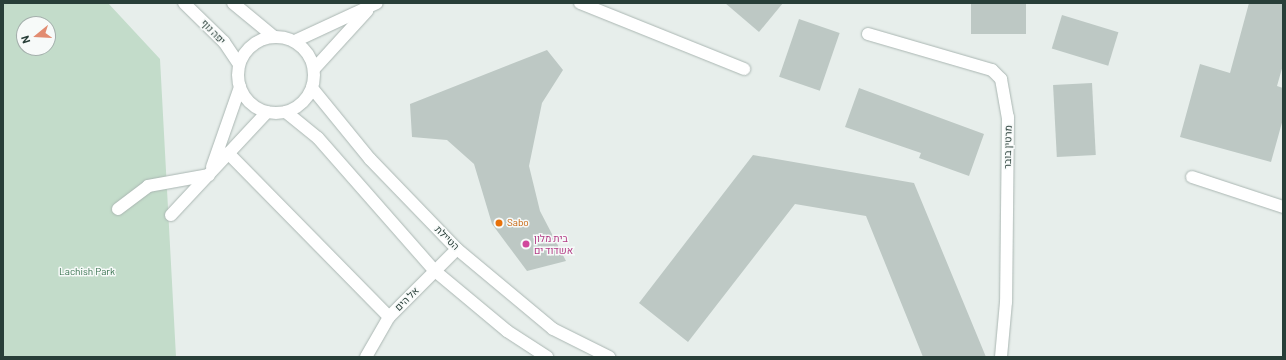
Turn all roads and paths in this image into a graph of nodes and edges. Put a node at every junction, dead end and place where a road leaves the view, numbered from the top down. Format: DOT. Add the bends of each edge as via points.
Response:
graph roads {
  1 [pos="184,3"];
  2 [pos="233,3"];
  3 [pos="580,3"];
  4 [pos="373,5"];
  5 [pos="868,34"];
  6 [pos="273,36"];
  7 [pos="295,41"];
  8 [pos="239,64"];
  9 [pos="314,68"];
  10 [pos="744,68"];
  11 [pos="240,87"];
  12 [pos="312,88"];
  13 [pos="267,112"];
  14 [pos="286,112"];
  15 [pos="228,153"];
  16 [pos="209,175"];
  17 [pos="1192,177"];
  18 [pos="1283,206"];
  19 [pos="118,209"];
  20 [pos="171,215"];
  21 [pos="457,249"];
  22 [pos="434,271"];
  23 [pos="388,317"];
  24 [pos="366,357"];
  25 [pos="547,357"];
  26 [pos="608,357"];
  27 [pos="1001,357"];
  1 -- 8 [label="main road, יפה נוף" via="224,42"];
  2 -- 6 [label="main road"];
  3 -- 10 [label="main road"];
  4 -- 7 [label="main road"];
  4 -- 9 [label="main road"];
  5 -- 27 [label="main road, מרטין בובר" via="992,70 1001,79 1008,117 1006,302"];
  6 -- 7 [label="main road"];
  6 -- 8 [label="main road" via="252,45"];
  7 -- 9 [label="main road" via="304,48"];
  8 -- 11 [label="main road"];
  9 -- 12 [label="main road"];
  11 -- 13 [label="main road" via="250,103"];
  11 -- 16 [label="main road"];
  12 -- 14 [label="main road" via="301,104"];
  12 -- 21 [label="main road, הטיילת" via="370,159"];
  13 -- 14 [label="main road"];
  13 -- 15 [label="main road"];
  14 -- 22 [label="main road" via="318,138"];
  15 -- 16 [label="main road"];
  15 -- 23 [label="main road"];
  16 -- 19 [label="main road" via="148,186"];
  16 -- 20 [label="main road"];
  17 -- 18 [label="main road"];
  21 -- 22 [label="main road, אל הים"];
  21 -- 26 [label="main road, הטיילת" via="553,329"];
  22 -- 23 [label="main road, אל הים"];
  22 -- 25 [label="main road" via="507,331"];
  23 -- 24 [label="main road, אל הים"];
}
